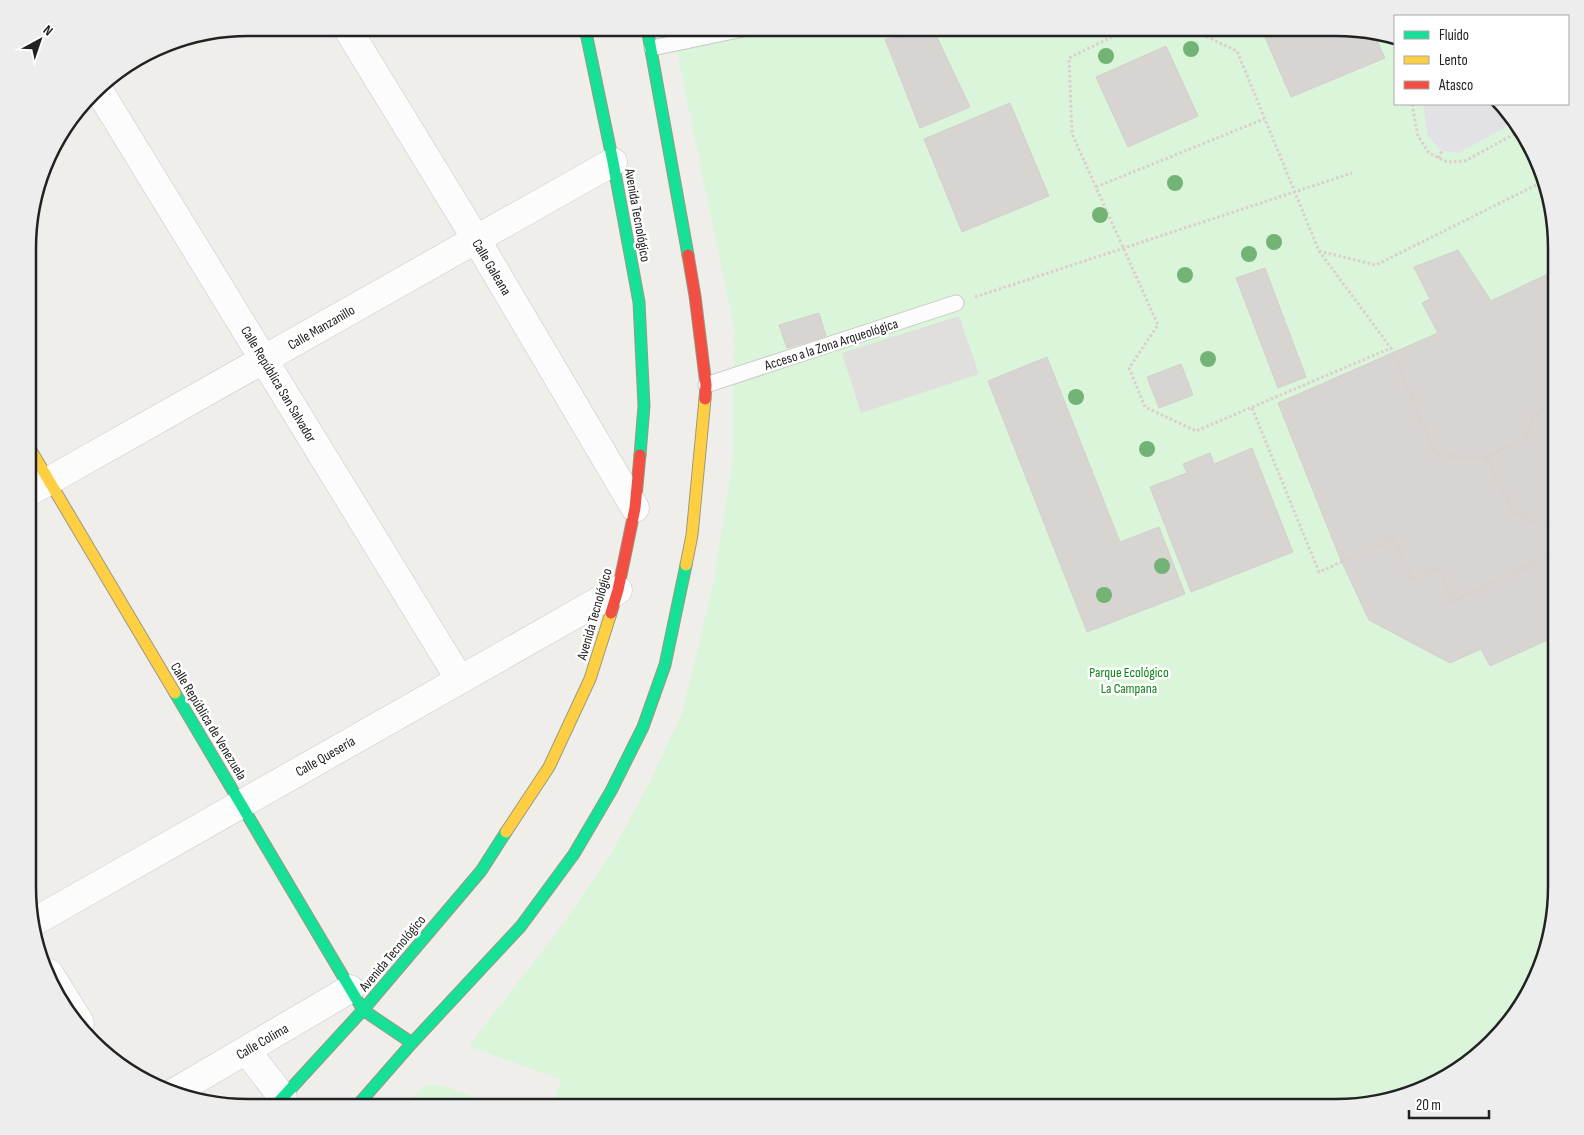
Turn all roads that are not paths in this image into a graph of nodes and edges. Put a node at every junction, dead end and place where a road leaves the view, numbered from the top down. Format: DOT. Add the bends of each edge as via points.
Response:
graph roads {
  1 [pos="352,36"];
  2 [pos="587,36"];
  3 [pos="650,36"];
  4 [pos="710,36"];
  5 [pos="652,48"];
  6 [pos="102,95"];
  7 [pos="613,162"];
  8 [pos="476,240"];
  9 [pos="956,303"];
  10 [pos="264,360"];
  11 [pos="706,386"];
  12 [pos="36,472"];
  13 [pos="40,487"];
  14 [pos="635,508"];
  15 [pos="618,590"];
  16 [pos="460,680"];
  17 [pos="241,804"];
  18 [pos="39,919"];
  19 [pos="357,1000"];
  20 [pos="412,1043"];
  21 [pos="246,1050"];
  22 [pos="182,1088"];
  23 [pos="277,1099"];
  24 [pos="281,1099"];
  25 [pos="363,1099"];
  1 -- 8 [label="street, Calle Galeana"];
  2 -- 7 [label="main road, Avenida Tecnológico"];
  3 -- 5 [label="main road"];
  4 -- 5 [label="lane"];
  5 -- 11 [label="main road" via="695,296"];
  6 -- 10 [label="street, Calle República San Salvador"];
  7 -- 8 [label="street, Calle Manzanillo"];
  7 -- 14 [label="main road, Avenida Tecnológico" via="639,302 644,406"];
  8 -- 10 [label="street, Calle Manzanillo"];
  8 -- 14 [label="street, Calle Galeana"];
  9 -- 11 [label="lane, Acceso a la Zona Arqueológica"];
  10 -- 13 [label="street, Calle Manzanillo"];
  10 -- 16 [label="street, Calle República San Salvador"];
  11 -- 20 [label="main road" via="692,535 664,664 643,727 574,854 521,926"];
  12 -- 13 [label="main road, Calle República de Venezuela"];
  13 -- 17 [label="main road, Calle República de Venezuela"];
  14 -- 15 [label="main road, Avenida Tecnológico"];
  15 -- 16 [label="street, Calle Quesería"];
  15 -- 19 [label="main road, Avenida Tecnológico" via="590,679 549,767 481,871"];
  16 -- 17 [label="street, Calle Quesería"];
  17 -- 18 [label="street, Calle Quesería"];
  17 -- 19 [label="main road, Calle República de Venezuela"];
  19 -- 20 [label="main road"];
  19 -- 21 [label="street, Calle Colima"];
  19 -- 24 [label="main road, Avenida Tecnológico"];
  20 -- 25 [label="main road"];
  21 -- 22 [label="street, Calle Colima"];
  21 -- 23 [label="street"];
}
